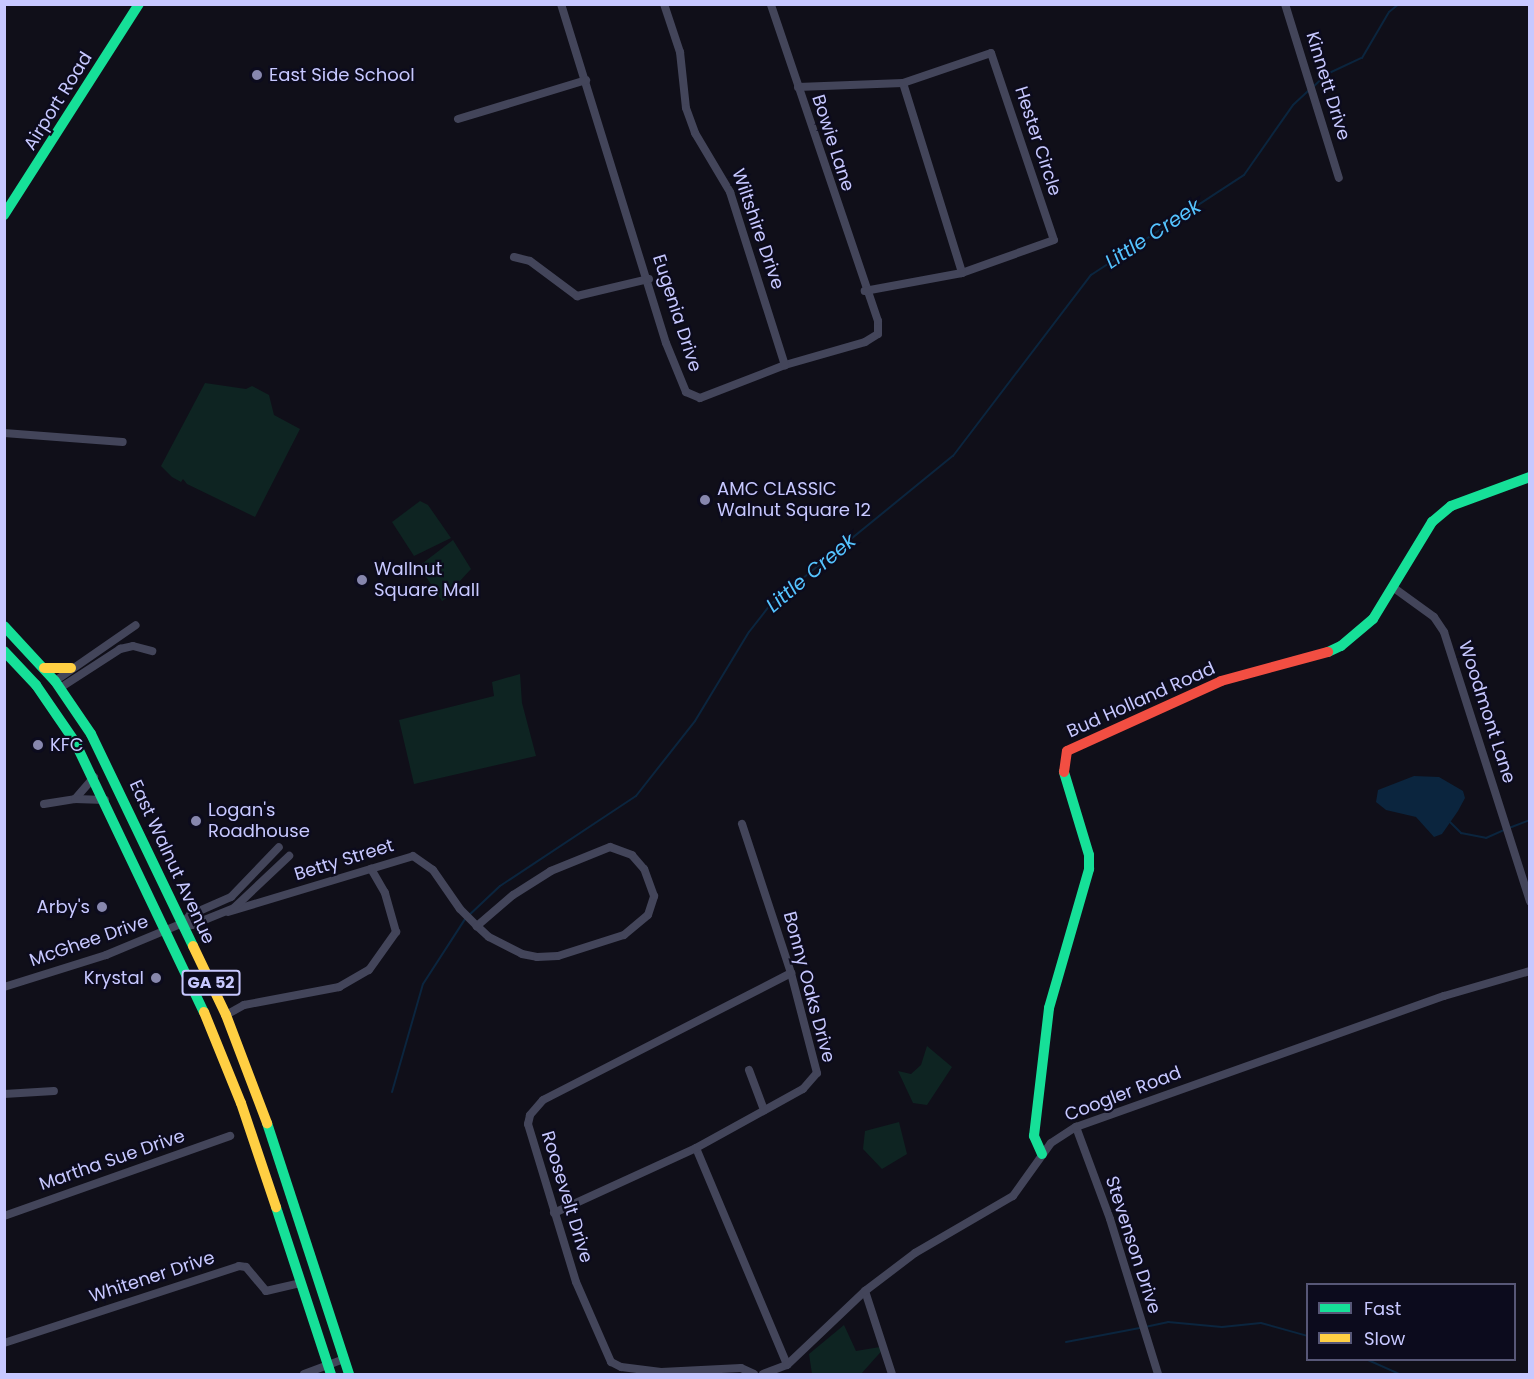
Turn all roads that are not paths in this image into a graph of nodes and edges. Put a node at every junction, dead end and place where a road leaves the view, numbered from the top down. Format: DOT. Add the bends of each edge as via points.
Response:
graph roads {
  1 [pos="139,4"];
  2 [pos="561,4"];
  3 [pos="664,4"];
  4 [pos="771,4"];
  5 [pos="1285,4"];
  6 [pos="586,80"];
  7 [pos="903,83"];
  8 [pos="798,87"];
  9 [pos="458,119"];
  10 [pos="1339,178"];
  11 [pos="4,215"];
  12 [pos="514,257"];
  13 [pos="962,273"];
  14 [pos="649,279"];
  15 [pos="865,291"];
  16 [pos="785,365"];
  17 [pos="4,433"];
  18 [pos="123,442"];
  19 [pos="1530,477"];
  20 [pos="1394,588"];
  21 [pos="4,626"];
  22 [pos="136,626"];
  23 [pos="4,651"];
  24 [pos="152,651"];
  25 [pos="44,668"];
  26 [pos="71,668"];
  27 [pos="57,684"];
  28 [pos="94,777"];
  29 [pos="75,799"];
  30 [pos="105,800"];
  31 [pos="44,804"];
  32 [pos="742,824"];
  33 [pos="279,847"];
  34 [pos="289,856"];
  35 [pos="371,869"];
  36 [pos="1530,902"];
  37 [pos="228,912"];
  38 [pos="183,923"];
  39 [pos="477,926"];
  40 [pos="168,930"];
  41 [pos="1530,970"];
  42 [pos="791,973"];
  43 [pos="4,987"];
  44 [pos="226,1016"];
  45 [pos="749,1070"];
  46 [pos="54,1091"];
  47 [pos="4,1094"];
  48 [pos="765,1110"];
  49 [pos="1076,1127"];
  50 [pos="230,1136"];
  51 [pos="696,1149"];
  52 [pos="1042,1154"];
  53 [pos="554,1213"];
  54 [pos="4,1216"];
  55 [pos="301,1283"];
  56 [pos="865,1291"];
  57 [pos="4,1343"];
  58 [pos="344,1359"];
  59 [pos="787,1365"];
  60 [pos="329,1370"];
  61 [pos="304,1374"];
  62 [pos="349,1374"];
  63 [pos="754,1374"];
  64 [pos="763,1374"];
  65 [pos="892,1374"];
  66 [pos="1158,1374"];
  1 -- 11 [label="main road, Airport Road"];
  2 -- 6 [label="street, Eugenia Drive"];
  3 -- 16 [label="street, Wiltshire Drive" via="680,52 686,108 695,133 730,192"];
  4 -- 8 [label="street, Bowie Lane"];
  5 -- 10 [label="street, Kinnett Drive"];
  6 -- 9 [label="street"];
  6 -- 14 [label="street, Eugenia Drive"];
  7 -- 8 [label="street, Hester Circle"];
  7 -- 13 [label="street"];
  7 -- 13 [label="street, Hester Circle" via="991,53 1054,240"];
  8 -- 15 [label="street, Bowie Lane"];
  12 -- 14 [label="street" via="530,261 577,296"];
  13 -- 15 [label="street, Hester Circle"];
  14 -- 16 [label="street, Eugenia Drive" via="666,343 686,392 700,398"];
  15 -- 16 [label="street, Eugenia Drive" via="878,321 878,334 865,342"];
  17 -- 18 [label="street"];
  19 -- 20 [label="main road, Bud Holland Road" via="1451,506 1432,522"];
  20 -- 36 [label="street, Woodmont Lane" via="1434,617 1444,632"];
  20 -- 52 [label="main road, Bud Holland Road" via="1373,619 1341,646 1313,658 1221,681 1067,751 1063,777 1089,855 1089,869 1049,1008 1034,1136"];
  21 -- 25 [label="main road, East Walnut Avenue / GA 52"];
  22 -- 26 [label="street"];
  23 -- 28 [label="main road, East Walnut Avenue / GA 52" via="58,715"];
  24 -- 27 [label="street" via="133,646 120,649"];
  25 -- 26 [label="main road"];
  25 -- 27 [label="main road, East Walnut Avenue / GA 52"];
  26 -- 27 [label="street"];
  27 -- 38 [label="main road, East Walnut Avenue / GA 52" via="91,734"];
  28 -- 29 [label="street"];
  28 -- 30 [label="main road, East Walnut Avenue / GA 52"];
  29 -- 30 [label="street"];
  29 -- 31 [label="street"];
  30 -- 40 [label="main road, East Walnut Avenue / GA 52"];
  32 -- 42 [label="street, Bonny Oaks Drive"];
  33 -- 38 [label="street" via="231,897 190,915"];
  34 -- 37 [label="street"];
  35 -- 37 [label="street, Betty Street"];
  35 -- 39 [label="street, Betty Street" via="413,856"];
  35 -- 44 [label="street" via="385,893 396,932 369,970 339,987 244,1005"];
  37 -- 38 [label="street, Betty Street" via="192,925"];
  38 -- 40 [label="street, McGhee Drive"];
  38 -- 44 [label="main road, East Walnut Avenue / GA 52"];
  39 -- 39 [label="street, Betty Street" via="513,894 551,871 610,847 632,855 644,869 654,896 648,915 624,935 558,956 522,954"];
  40 -- 43 [label="street, McGhee Drive"];
  40 -- 55 [label="main road, East Walnut Avenue / GA 52" via="241,1103"];
  41 -- 49 [label="street, Coogler Road" via="1444,996"];
  42 -- 48 [label="street, Bonny Oaks Drive" via="817,1073 803,1089"];
  42 -- 53 [label="street, Roosevelt Drive" via="536,1106 528,1124"];
  44 -- 58 [label="main road, East Walnut Avenue / GA 52" via="265,1119"];
  45 -- 48 [label="street"];
  46 -- 47 [label="street"];
  48 -- 51 [label="street, Bonny Oaks Drive"];
  49 -- 52 [label="street, Coogler Road" via="1051,1143"];
  49 -- 66 [label="street, Stevenson Drive" via="1110,1219"];
  50 -- 54 [label="street, Martha Sue Drive"];
  51 -- 53 [label="street, Bonny Oaks Drive"];
  51 -- 59 [label="street"];
  52 -- 56 [label="street, Coogler Road" via="1013,1196 915,1253"];
  53 -- 63 [label="street, Roosevelt Drive" via="600,1344 611,1362 661,1372 741,1368"];
  55 -- 57 [label="street, Whitener Drive" via="266,1291 246,1267 239,1266"];
  55 -- 60 [label="main road, East Walnut Avenue / GA 52"];
  56 -- 59 [label="street, Coogler Road"];
  56 -- 65 [label="street"];
  58 -- 60 [label="street"];
  58 -- 62 [label="main road, East Walnut Avenue / GA 52"];
  59 -- 64 [label="street, Coogler Road"];
  60 -- 61 [label="street"];
}
